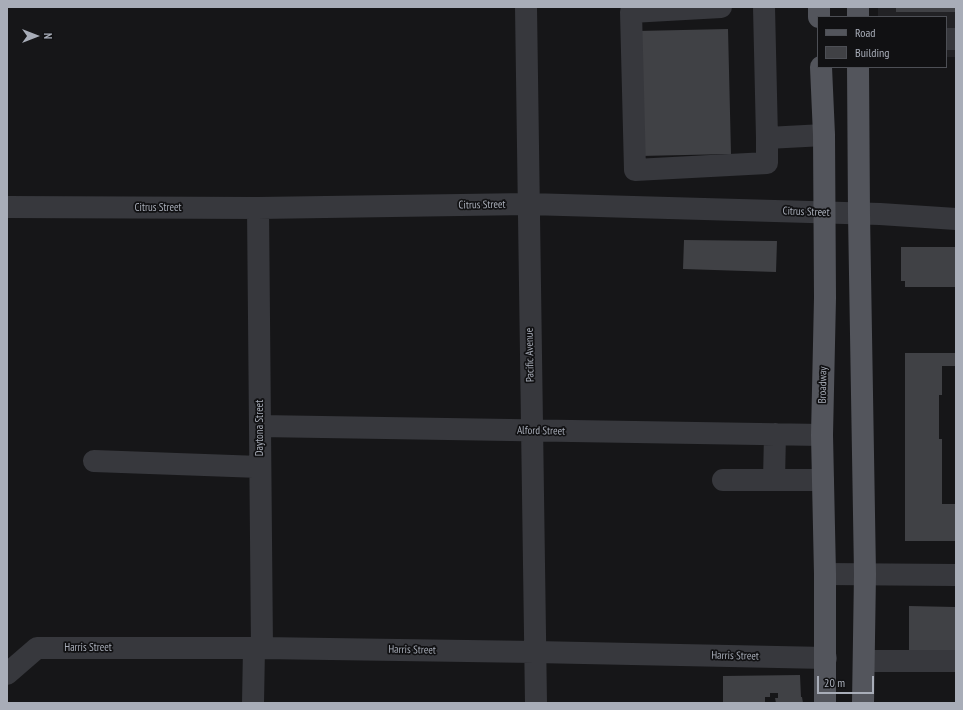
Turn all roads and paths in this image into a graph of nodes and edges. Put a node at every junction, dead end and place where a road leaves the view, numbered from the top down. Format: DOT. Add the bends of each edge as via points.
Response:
graph roads {
  1 [pos="526,7"];
  2 [pos="721,7"];
  3 [pos="764,7"];
  4 [pos="821,68"];
  5 [pos="858,68"];
  6 [pos="824,136"];
  7 [pos="767,138"];
  8 [pos="528,204"];
  9 [pos="7,207"];
  10 [pos="258,208"];
  11 [pos="824,213"];
  12 [pos="859,214"];
  13 [pos="956,219"];
  14 [pos="260,426"];
  15 [pos="532,431"];
  16 [pos="775,434"];
  17 [pos="822,435"];
  18 [pos="94,461"];
  19 [pos="260,467"];
  20 [pos="724,480"];
  21 [pos="774,480"];
  22 [pos="823,480"];
  23 [pos="826,574"];
  24 [pos="865,574"];
  25 [pos="956,575"];
  26 [pos="258,648"];
  27 [pos="535,652"];
  28 [pos="826,658"];
  29 [pos="864,661"];
  30 [pos="956,661"];
  31 [pos="7,674"];
  32 [pos="253,703"];
  33 [pos="536,703"];
  34 [pos="825,703"];
  35 [pos="863,703"];
  1 -- 8 [label="street, Pacific Avenue"];
  2 -- 7 [label="street" via="631,12 635,170 767,163"];
  3 -- 7 [label="street"];
  4 -- 6 [label="main road, Broadway"];
  5 -- 12 [label="main road"];
  6 -- 7 [label="street"];
  6 -- 11 [label="main road, Broadway"];
  8 -- 10 [label="street, Citrus Street"];
  8 -- 11 [label="street, Citrus Street"];
  8 -- 15 [label="street, Pacific Avenue"];
  9 -- 10 [label="street, Citrus Street"];
  10 -- 14 [label="street, Daytona Street"];
  11 -- 12 [label="street, Citrus Street"];
  11 -- 17 [label="main road, Broadway"];
  12 -- 13 [label="street, Citrus Street"];
  12 -- 24 [label="main road"];
  14 -- 15 [label="street, Alford Street"];
  14 -- 19 [label="street, Daytona Street"];
  15 -- 16 [label="street, Alford Street"];
  15 -- 27 [label="street, Pacific Avenue"];
  16 -- 17 [label="street, Alford Street"];
  16 -- 21 [label="street"];
  17 -- 22 [label="main road, Broadway"];
  18 -- 19 [label="street"];
  19 -- 26 [label="street, Daytona Street"];
  20 -- 21 [label="street"];
  21 -- 22 [label="street"];
  22 -- 23 [label="main road, Broadway"];
  23 -- 24 [label="street"];
  23 -- 28 [label="main road, Broadway"];
  24 -- 25 [label="street"];
  24 -- 29 [label="main road"];
  26 -- 27 [label="street, Harris Street"];
  26 -- 31 [label="street, Harris Street" via="37,648"];
  26 -- 32 [label="street, Daytona Street"];
  27 -- 28 [label="street, Harris Street"];
  27 -- 33 [label="street, Pacific Avenue"];
  28 -- 34 [label="main road, Broadway"];
  29 -- 30 [label="street"];
  29 -- 35 [label="main road"];
}
